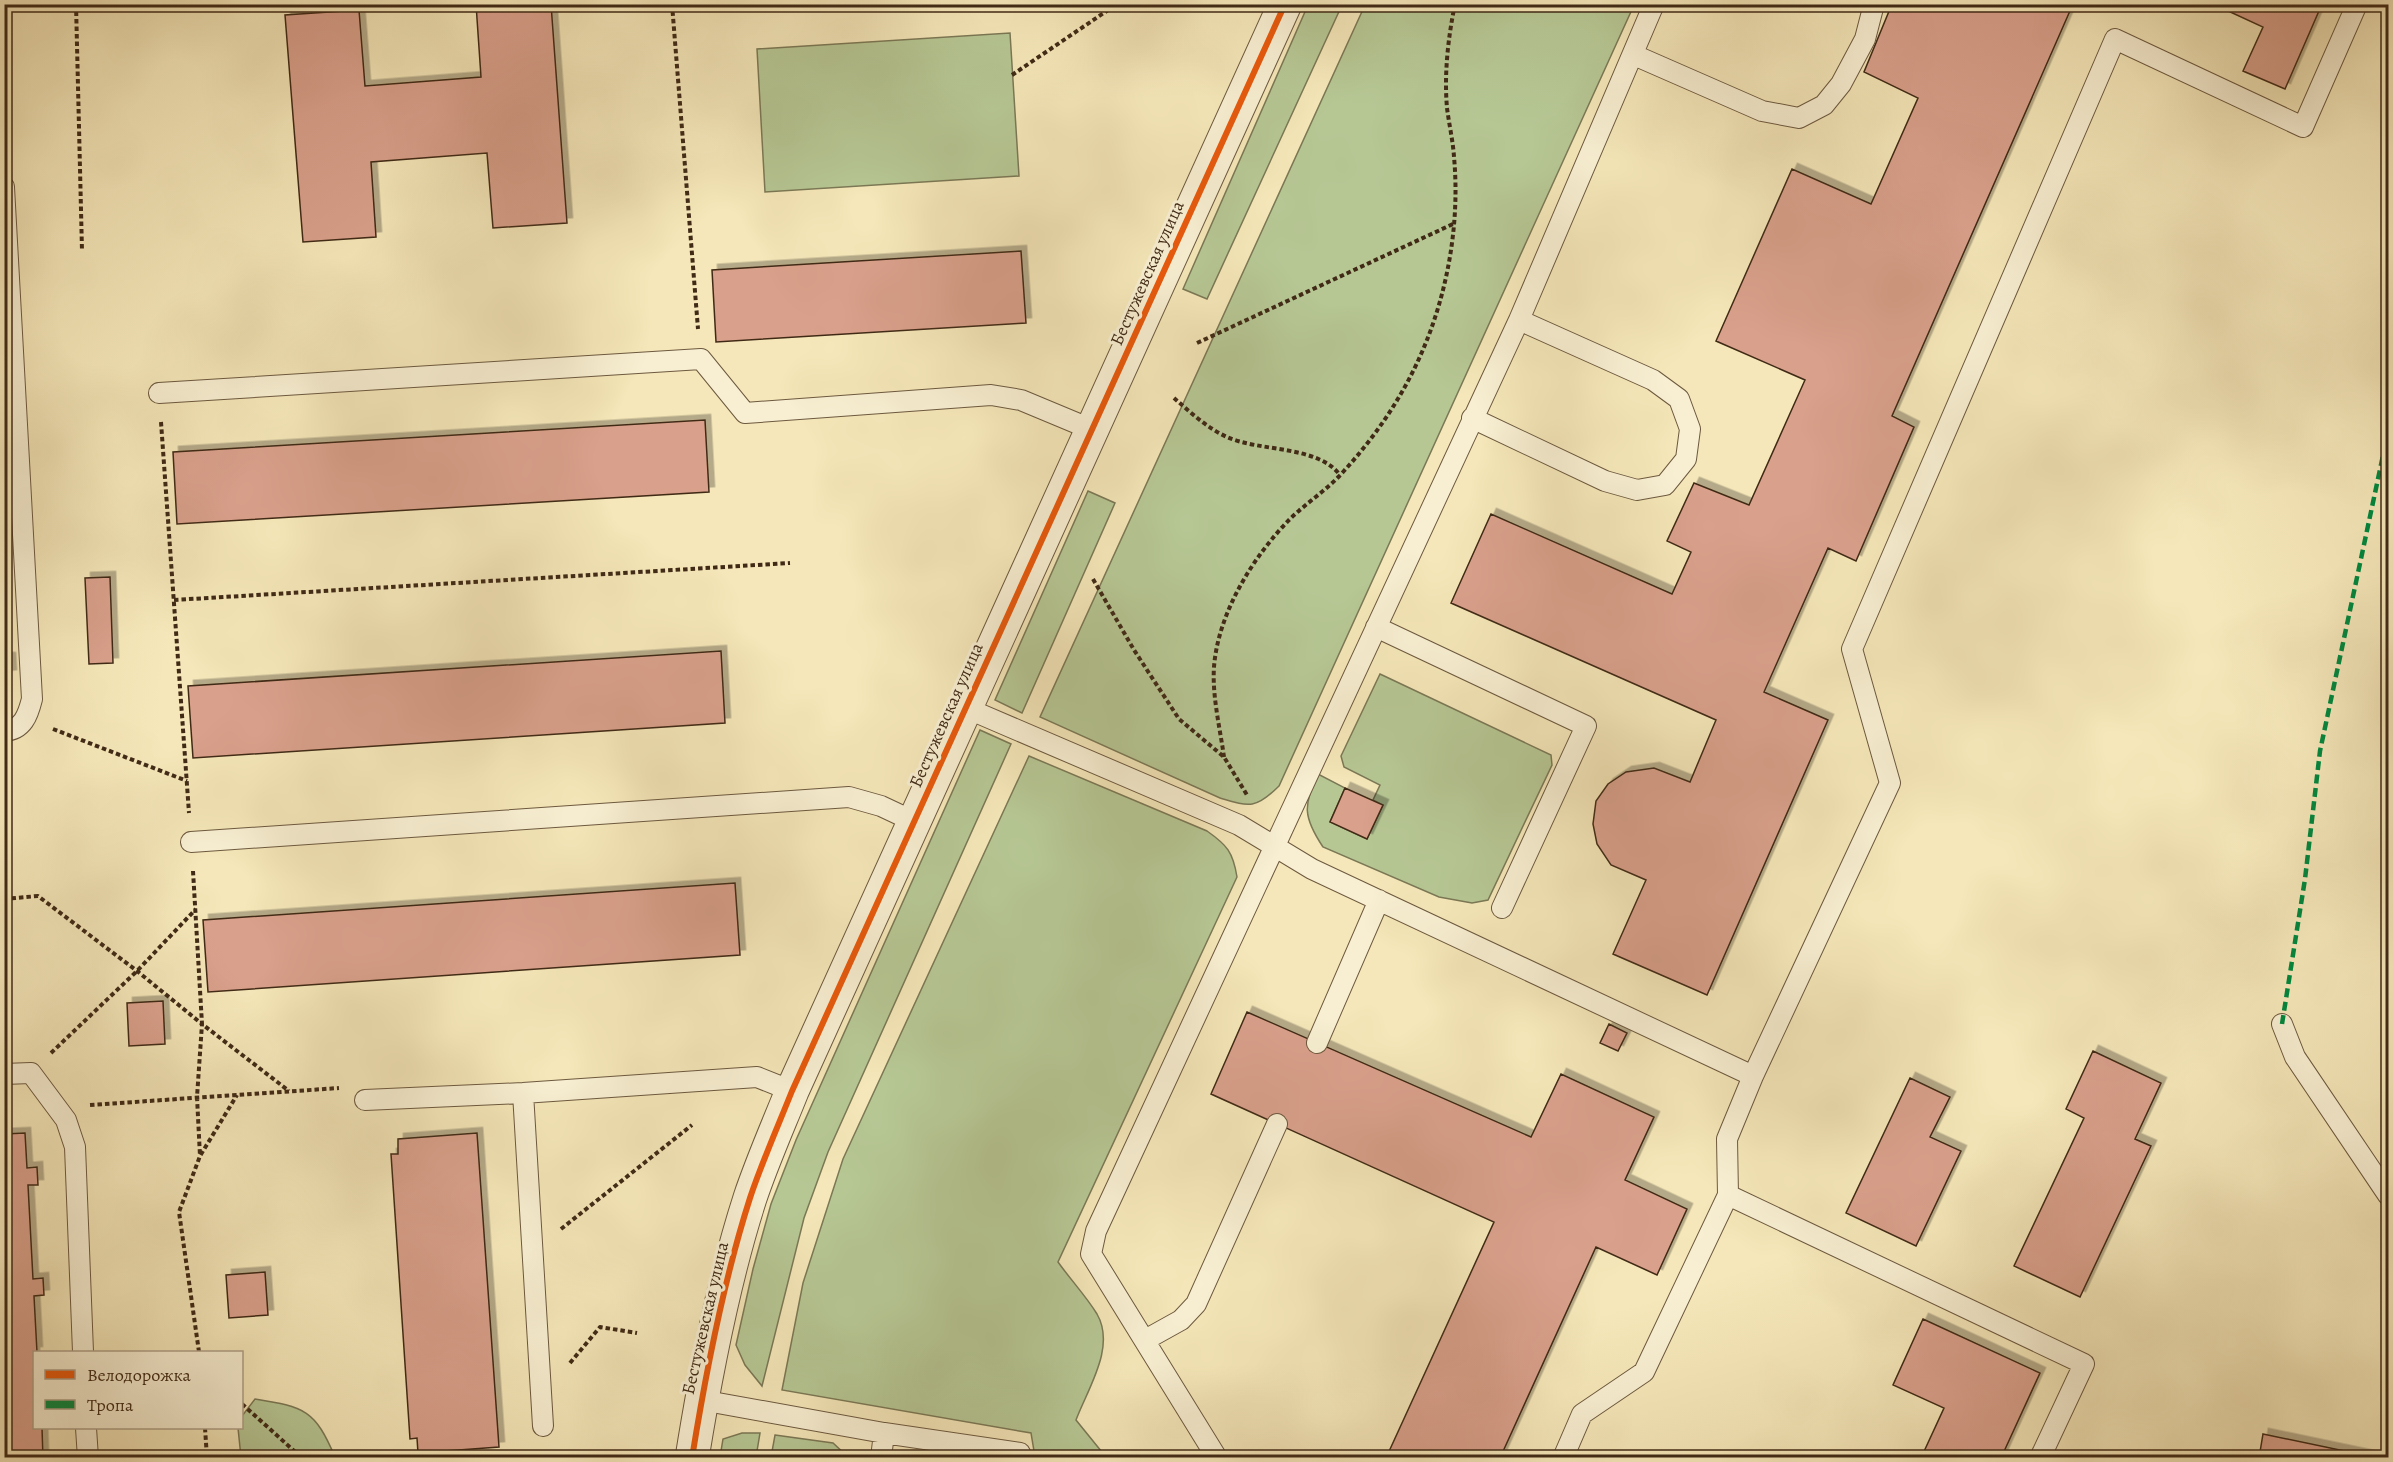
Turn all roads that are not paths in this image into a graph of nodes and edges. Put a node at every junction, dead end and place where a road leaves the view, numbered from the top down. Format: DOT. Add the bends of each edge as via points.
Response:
graph roads {
  1 [pos="1284,4"];
  2 [pos="1654,4"];
  3 [pos="1874,4"];
  4 [pos="2357,4"];
  5 [pos="1634,55"];
  6 [pos="4,187"];
  7 [pos="1519,320"];
  8 [pos="159,393"];
  9 [pos="1472,418"];
  10 [pos="1092,430"];
  11 [pos="1376,627"];
  12 [pos="966,708"];
  13 [pos="4,731"];
  14 [pos="915,822"];
  15 [pos="191,842"];
  16 [pos="1274,846"];
  17 [pos="1379,900"];
  18 [pos="1502,908"];
  19 [pos="2282,1024"];
  20 [pos="1317,1043"];
  21 [pos="4,1074"];
  22 [pos="1753,1076"];
  23 [pos="792,1091"];
  24 [pos="524,1093"];
  25 [pos="365,1100"];
  26 [pos="1277,1124"];
  27 [pos="1728,1195"];
  28 [pos="2388,1195"];
  29 [pos="1145,1340"];
  30 [pos="83,1351"];
  31 [pos="701,1400"];
  32 [pos="543,1426"];
  33 [pos="86,1429"];
  34 [pos="884,1433"];
  35 [pos="88,1458"];
  36 [pos="692,1458"];
  37 [pos="881,1458"];
  38 [pos="1020,1458"];
  39 [pos="1217,1458"];
  40 [pos="1563,1458"];
  41 [pos="2040,1458"];
  1 -- 10 [label="street, Бестужевская улица"];
  2 -- 5 [label="lane"];
  3 -- 5 [label="lane" via="1865,39 1841,84 1824,105 1799,118 1762,111"];
  4 -- 22 [label="lane" via="2303,127 2115,39 1852,649 1890,783"];
  5 -- 7 [label="lane"];
  6 -- 13 [label="lane" via="32,699 27,719 13,731"];
  7 -- 9 [label="lane"];
  7 -- 9 [label="lane" via="1653,380 1679,399 1690,429 1686,459 1665,485 1637,490 1605,481"];
  8 -- 10 [label="lane" via="701,359 745,413 991,395 1021,400"];
  9 -- 11 [label="lane"];
  10 -- 12 [label="street, Бестужевская улица"];
  11 -- 16 [label="lane"];
  11 -- 18 [label="lane" via="1586,726"];
  12 -- 14 [label="street, Бестужевская улица"];
  12 -- 16 [label="lane" via="1239,825"];
  14 -- 15 [label="lane" via="849,797"];
  14 -- 23 [label="street, Бестужевская улица"];
  16 -- 17 [label="lane"];
  16 -- 29 [label="lane" via="1096,1231 1091,1254"];
  17 -- 20 [label="lane"];
  17 -- 22 [label="lane"];
  19 -- 28 [label="lane" via="2295,1057"];
  21 -- 30 [label="lane" via="31,1073 66,1119 75,1147"];
  22 -- 27 [label="lane" via="1726,1139"];
  23 -- 24 [label="lane" via="757,1077"];
  23 -- 31 [label="street, Бестужевская улица" via="750,1197"];
  24 -- 25 [label="lane"];
  24 -- 32 [label="lane"];
  26 -- 29 [label="lane" via="1196,1304 1180,1320"];
  27 -- 40 [label="lane" via="1644,1372 1582,1414"];
  27 -- 41 [label="lane" via="2085,1364"];
  29 -- 39 [label="lane"];
  31 -- 34 [label="lane"];
  31 -- 36 [label="street, Бестужевская улица"];
  33 -- 35 [label="lane"];
  34 -- 37 [label="lane"];
  34 -- 38 [label="lane" via="1020,1453"];
}
